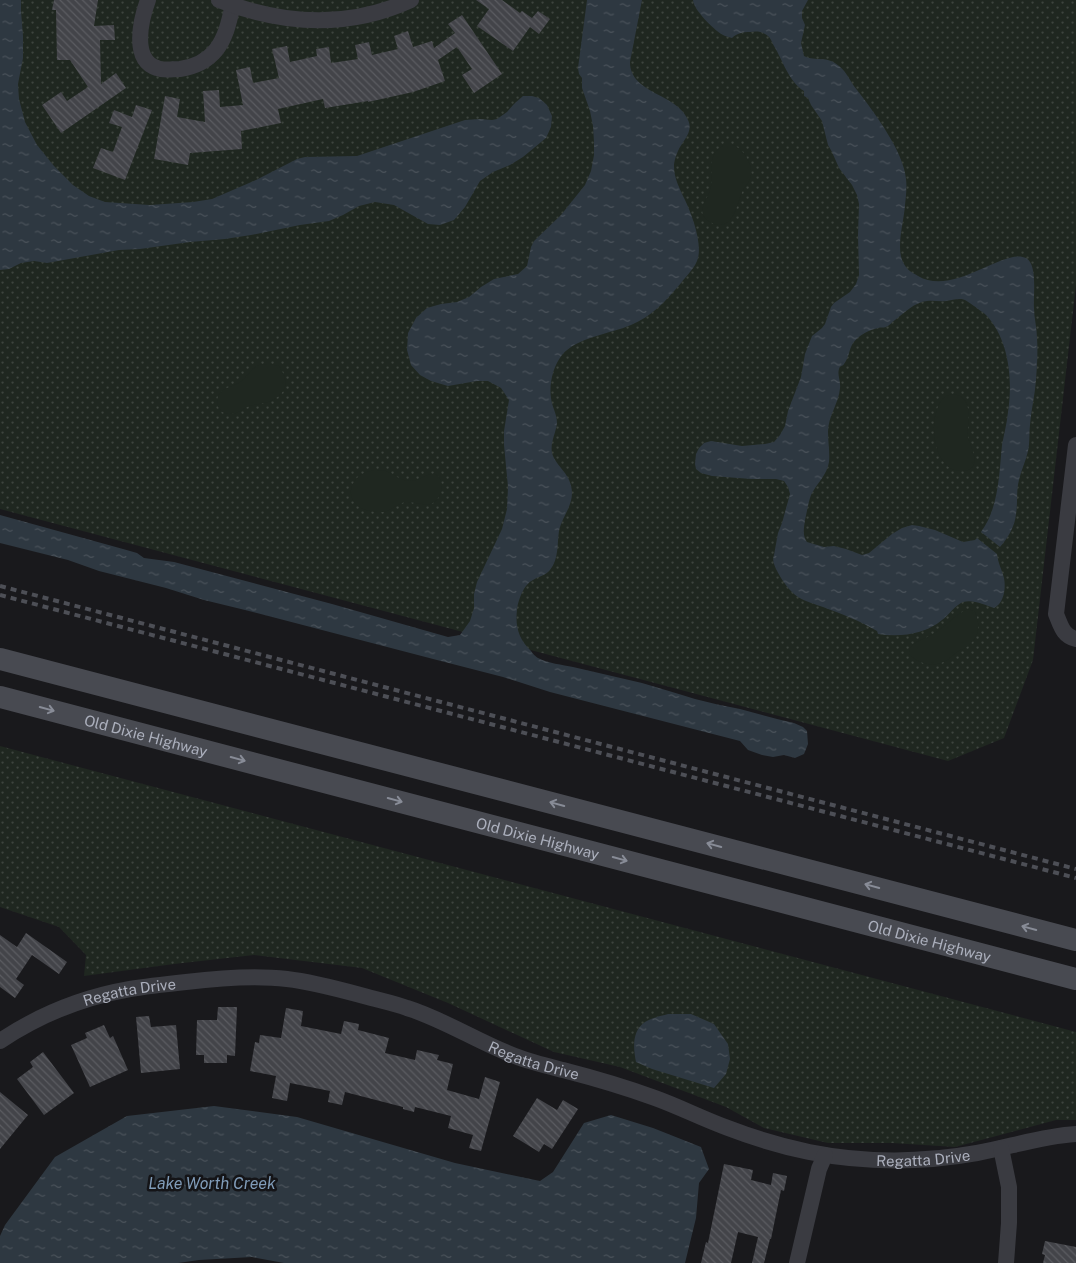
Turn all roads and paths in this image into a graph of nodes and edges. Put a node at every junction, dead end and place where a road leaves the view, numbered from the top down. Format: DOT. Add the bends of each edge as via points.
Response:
graph roads {
  1 [pos="148,0"];
  2 [pos="411,0"];
  3 [pos="229,2"];
  4 [pos="1076,445"];
  5 [pos="1069,636"];
  6 [pos="0,659"];
  7 [pos="0,696"];
  8 [pos="1076,940"];
  9 [pos="1076,979"];
  10 [pos="0,1041"];
  11 [pos="1076,1134"];
  12 [pos="1001,1148"];
  13 [pos="825,1155"];
  14 [pos="796,1263"];
  15 [pos="1006,1263"];
  1 -- 3 [label="street" via="142,25 142,54 147,63 166,70 192,66 209,58 225,35"];
  2 -- 3 [label="street" via="382,11 332,20 282,18 252,12"];
  4 -- 5 [label="street" via="1056,614"];
  8 -- 6 [label="main road, one-way"];
  7 -- 9 [label="main road, Old Dixie Highway, one-way"];
  10 -- 13 [label="street, Regatta Drive" via="45,1016 80,1002 132,989 248,977 309,982 406,1007 516,1057 616,1084 730,1129"];
  11 -- 12 [label="street, Regatta Drive"];
  12 -- 13 [label="street, Regatta Drive" via="941,1158 899,1160"];
  12 -- 15 [label="street" via="1009,1187"];
  13 -- 14 [label="street"];
}
